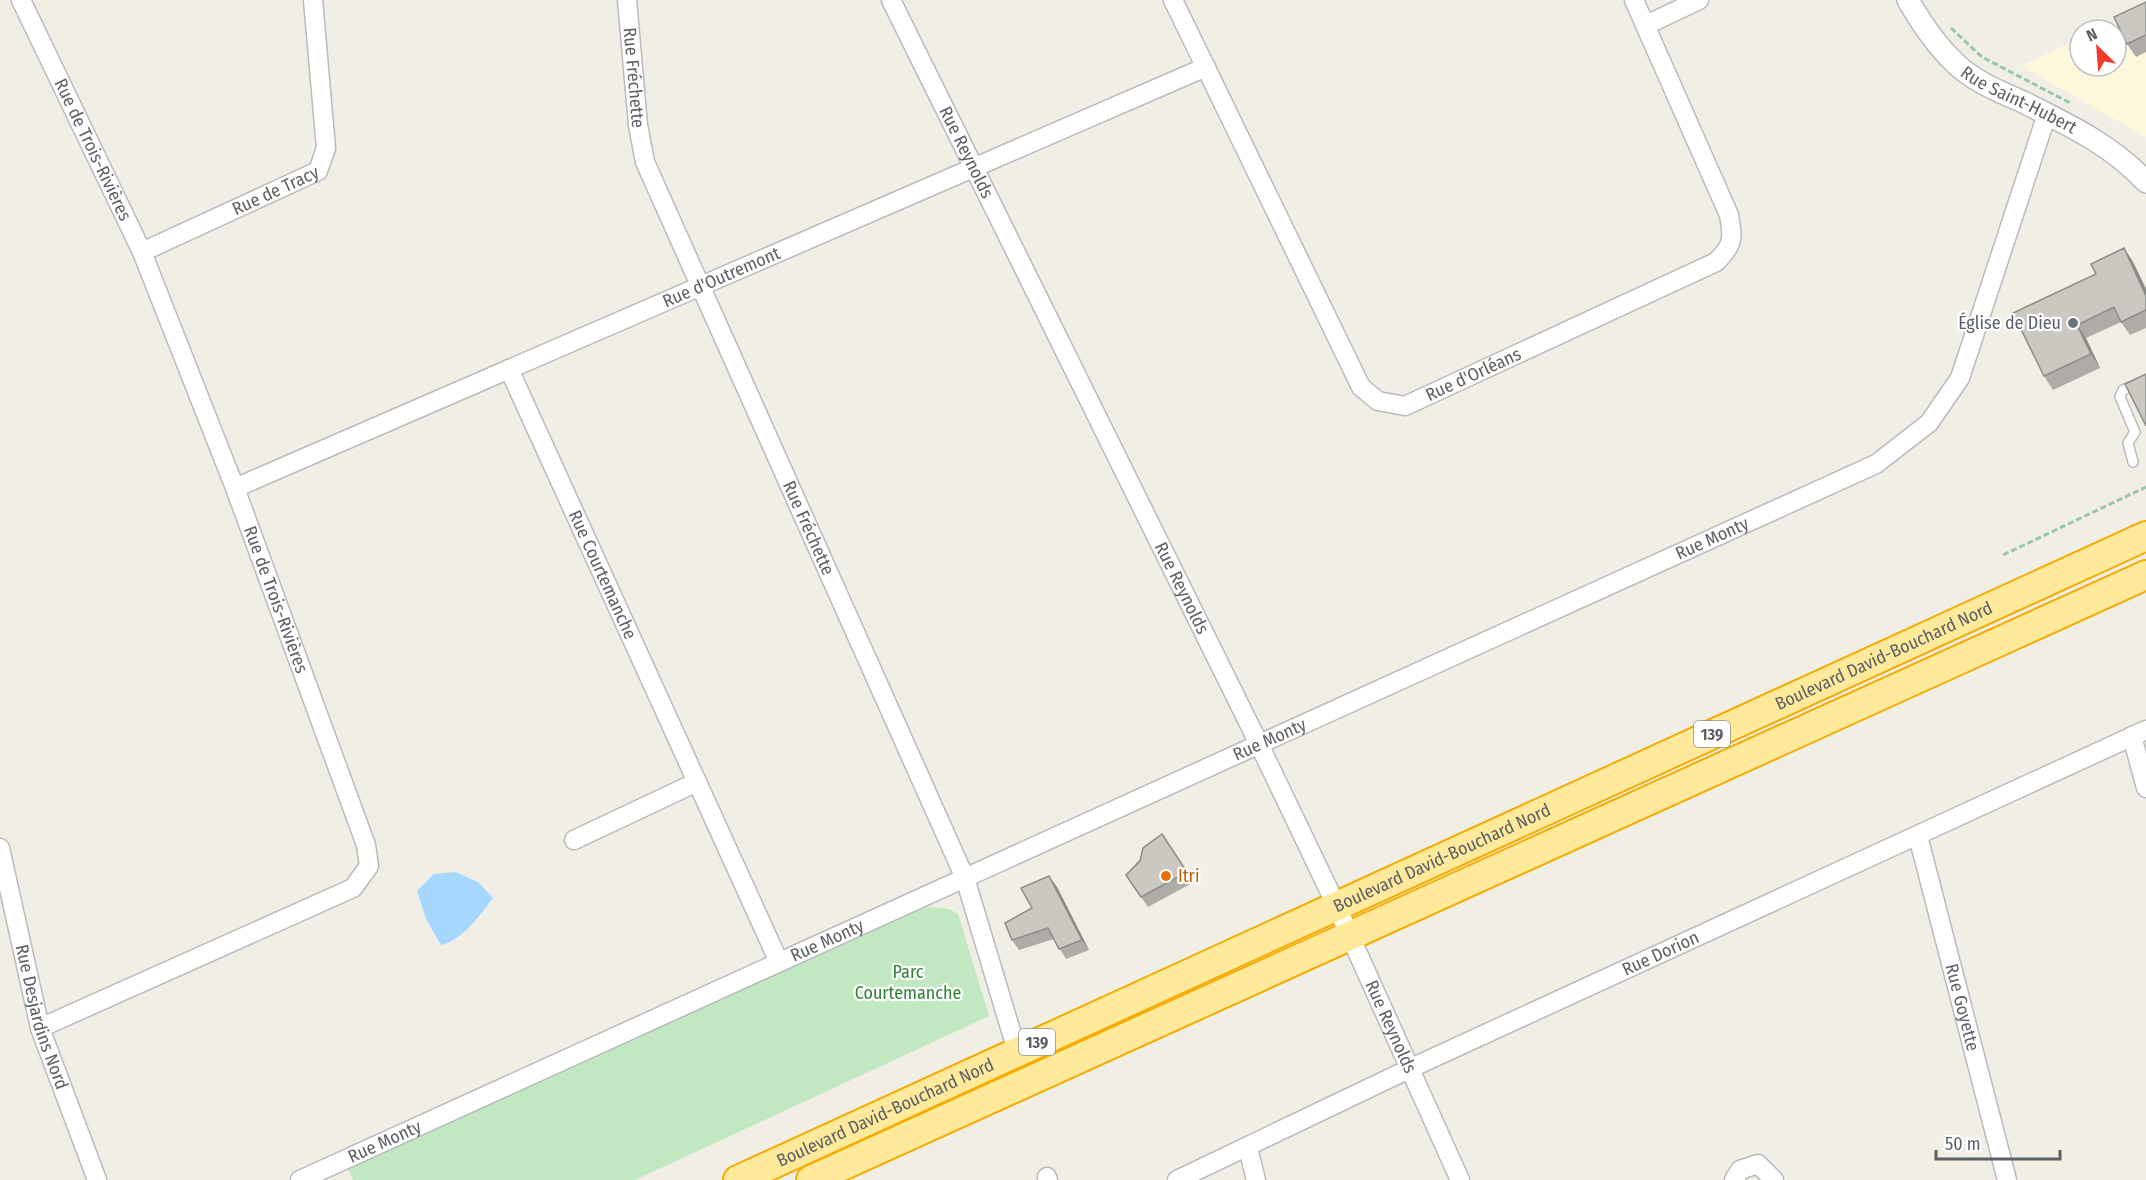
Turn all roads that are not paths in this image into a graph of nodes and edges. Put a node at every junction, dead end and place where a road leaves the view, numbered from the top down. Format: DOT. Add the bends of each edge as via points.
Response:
graph roads {
  1 [pos="21,0"];
  2 [pos="313,0"];
  3 [pos="627,0"];
  4 [pos="891,0"];
  5 [pos="1173,0"];
  6 [pos="1634,0"];
  7 [pos="1699,0"];
  8 [pos="1908,0"];
  9 [pos="1646,25"];
  10 [pos="1206,67"];
  11 [pos="2047,114"];
  12 [pos="973,167"];
  13 [pos="2146,182"];
  14 [pos="142,252"];
  15 [pos="702,285"];
  16 [pos="509,369"];
  17 [pos="2146,380"];
  18 [pos="2133,462"];
  19 [pos="235,488"];
  20 [pos="2146,536"];
  21 [pos="2146,575"];
  22 [pos="2139,733"];
  23 [pos="1259,744"];
  24 [pos="697,782"];
  25 [pos="2146,788"];
  26 [pos="1918,836"];
  27 [pos="574,840"];
  28 [pos="0,848"];
  29 [pos="965,878"];
  30 [pos="1337,907"];
  31 [pos="1350,936"];
  32 [pos="779,963"];
  33 [pos="40,1028"];
  34 [pos="1017,1051"];
  35 [pos="1409,1069"];
  36 [pos="1248,1148"];
  37 [pos="97,1180"];
  38 [pos="300,1180"];
  39 [pos="738,1180"];
  40 [pos="811,1180"];
  41 [pos="1177,1180"];
  42 [pos="1256,1180"];
  43 [pos="1460,1180"];
  44 [pos="1734,1180"];
  45 [pos="1774,1180"];
  46 [pos="2007,1180"];
  1 -- 14 [label="street, Rue de Trois-Rivières"];
  2 -- 14 [label="street, Rue de Tracy" via="326,148 318,171"];
  3 -- 15 [label="street, Rue Fréchette" via="645,162"];
  4 -- 12 [label="street, Rue Reynolds"];
  5 -- 10 [label="street, Rue d'Orléans"];
  6 -- 9 [label="street, Rue d'Orléans"];
  7 -- 9 [label="street"];
  8 -- 11 [label="street, Rue Saint-Hubert" via="1955,63 1989,87"];
  9 -- 10 [label="street, Rue d'Orléans" via="1729,215 1730,248 1716,262 1405,406 1378,401 1361,387"];
  10 -- 12 [label="street, Rue d'Outremont"];
  11 -- 13 [label="street, Rue Saint-Hubert" via="2106,146"];
  11 -- 23 [label="street, Rue Monty" via="1960,378 1929,423 1897,449 1876,464"];
  12 -- 15 [label="street, Rue d'Outremont"];
  12 -- 23 [label="street, Rue Reynolds"];
  14 -- 19 [label="street, Rue de Trois-Rivières"];
  15 -- 16 [label="street, Rue d'Outremont"];
  15 -- 29 [label="street, Rue Fréchette"];
  16 -- 19 [label="street, Rue d'Outremont"];
  16 -- 24 [label="street, Rue Courtemanche"];
  17 -- 18 [label="lane" via="2122,390 2120,397 2135,432 2128,442"];
  19 -- 33 [label="street, Rue de Trois-Rivières" via="366,845 369,866 353,888"];
  20 -- 30 [label="highway, Boulevard David-Bouchard Nord / 139"];
  21 -- 31 [label="highway, Boulevard David-Bouchard Nord / 139"];
  22 -- 25 [label="street"];
  22 -- 26 [label="street, Rue Dorion"];
  23 -- 29 [label="street, Rue Monty"];
  23 -- 30 [label="street, Rue Reynolds"];
  24 -- 27 [label="street"];
  24 -- 32 [label="street, Rue Courtemanche"];
  26 -- 35 [label="street, Rue Dorion"];
  26 -- 46 [label="street, Rue Goyette"];
  28 -- 33 [label="street, Rue Desjardins Nord"];
  29 -- 32 [label="street, Rue Monty"];
  29 -- 34 [label="street, Rue Fréchette"];
  30 -- 31 [label="street, Rue Reynolds"];
  30 -- 34 [label="highway, Boulevard David-Bouchard Nord / 139"];
  31 -- 35 [label="street, Rue Reynolds"];
  31 -- 40 [label="highway, Boulevard David-Bouchard Nord / 139"];
  32 -- 38 [label="street, Rue Monty"];
  33 -- 37 [label="street, Rue Desjardins Nord"];
  34 -- 39 [label="highway, Boulevard David-Bouchard Nord / 139"];
  35 -- 36 [label="street, Rue Dorion"];
  35 -- 43 [label="street, Rue Reynolds"];
  36 -- 41 [label="street, Rue Dorion"];
  36 -- 42 [label="street"];
  44 -- 45 [label="street" via="1740,1170 1758,1164"];
}
